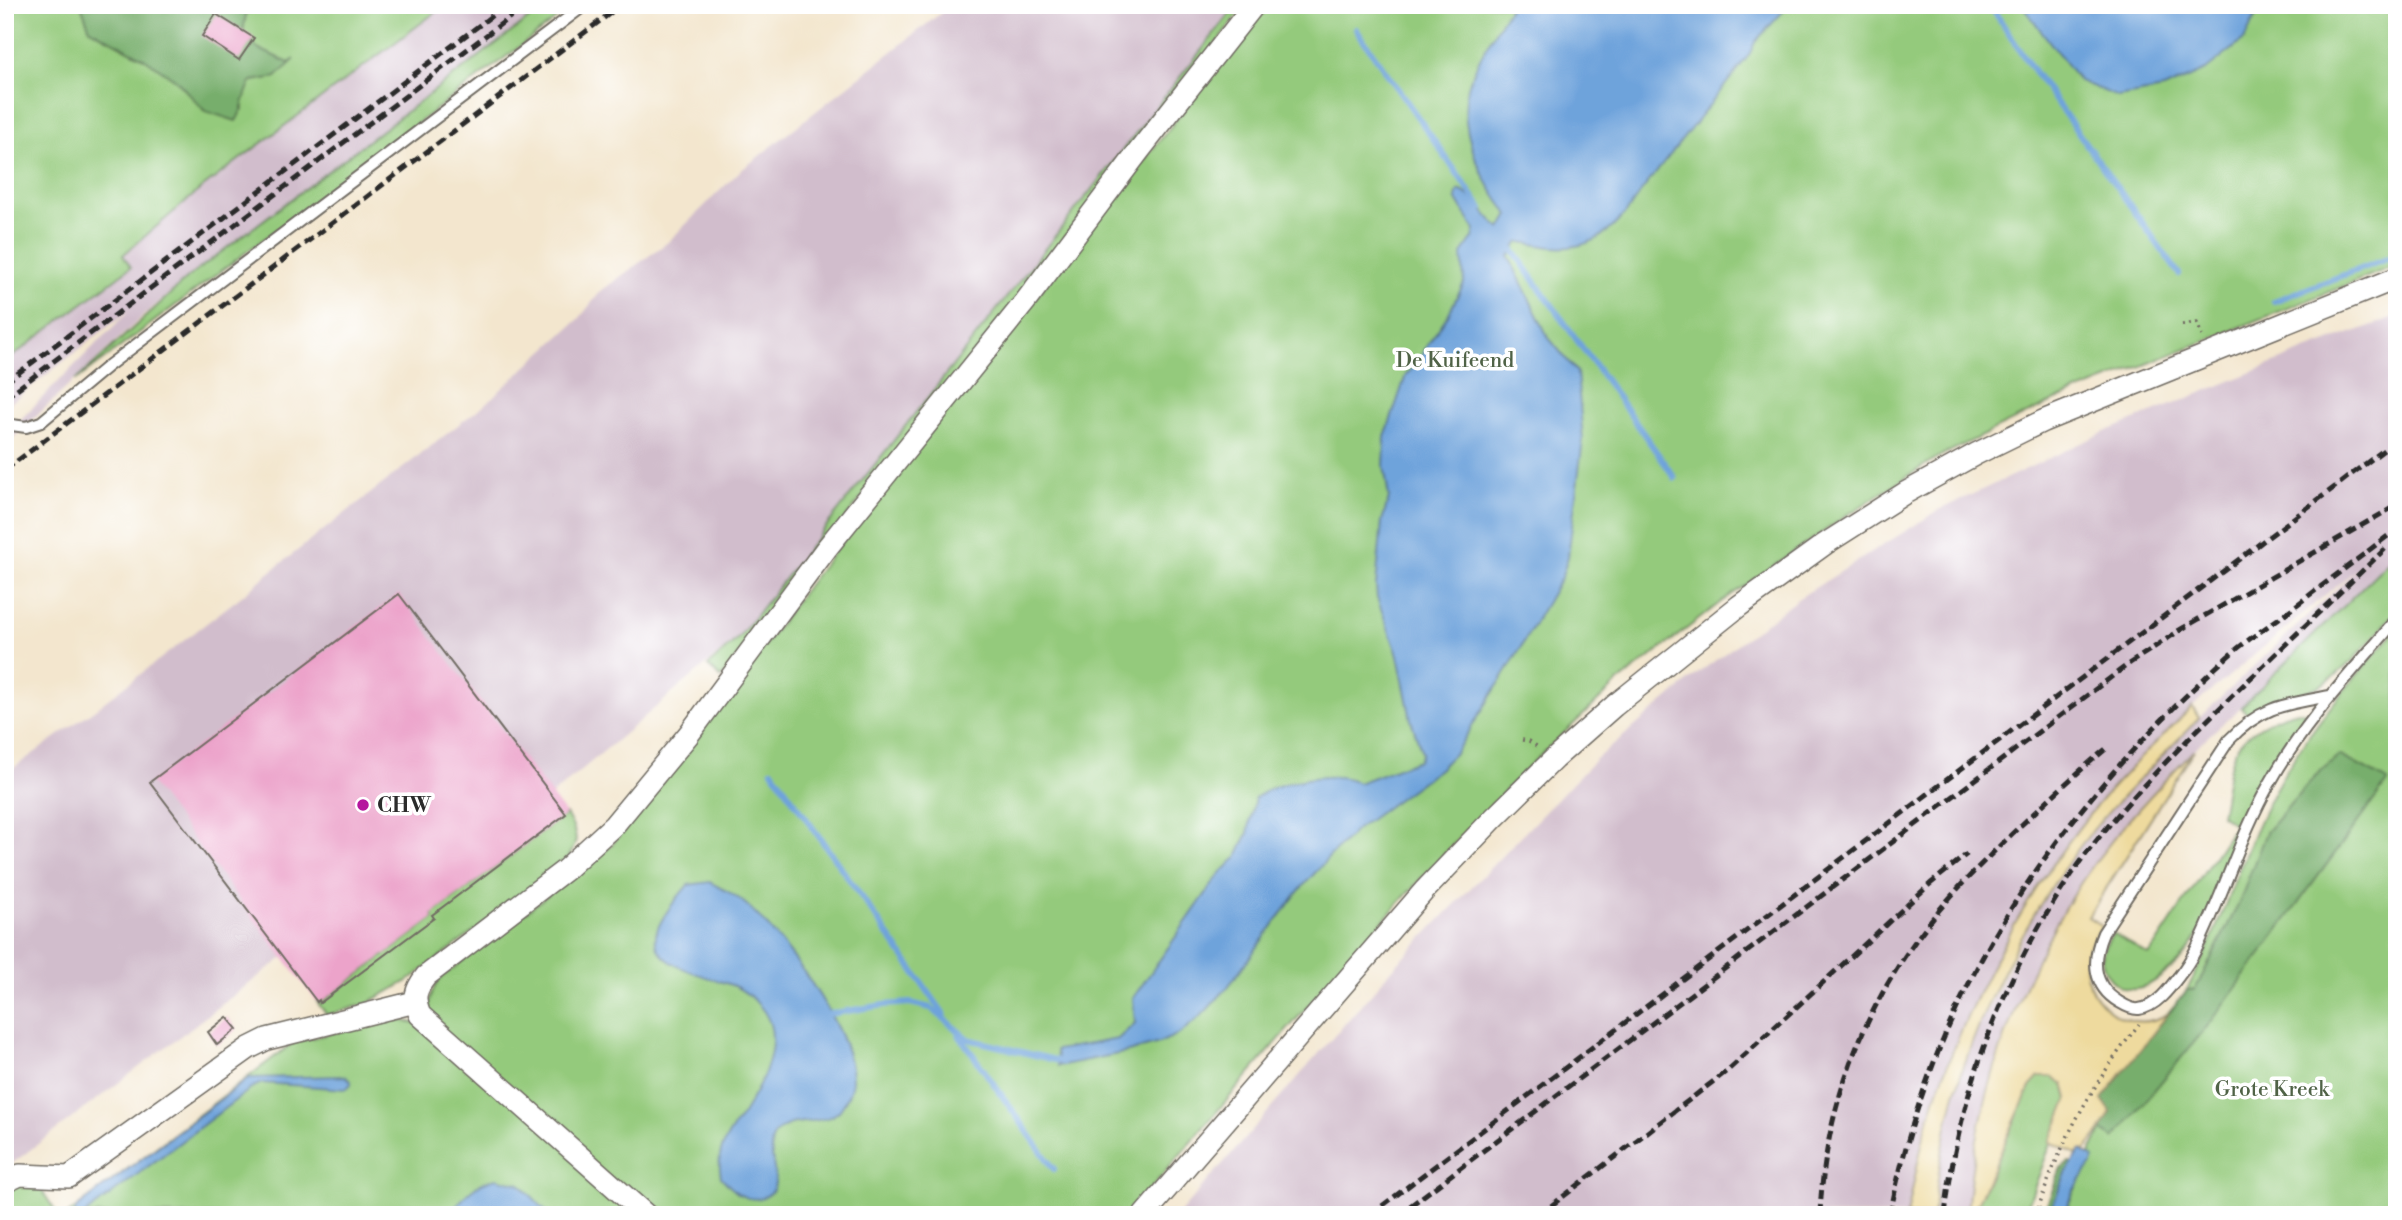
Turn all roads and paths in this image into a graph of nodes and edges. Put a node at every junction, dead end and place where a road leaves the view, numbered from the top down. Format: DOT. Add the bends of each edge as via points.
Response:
graph roads {
  1 [pos="584,5"];
  2 [pos="1254,5"];
  3 [pos="2397,278"];
  4 [pos="5,425"];
  5 [pos="2397,619"];
  6 [pos="2330,696"];
  7 [pos="415,1002"];
  8 [pos="2155,1002"];
  9 [pos="5,1182"];
  10 [pos="646,1215"];
  11 [pos="1144,1215"];
  12 [pos="2036,1215"];
  1 -- 4 [label="lane" via="108,366 41,422 26,427"];
  2 -- 7 [label="street" via="614,825 565,870 426,976 416,989"];
  3 -- 11 [label="street" via="2043,421 1976,454 1825,544 1739,606 1614,706 1494,818 1424,891"];
  5 -- 6 [label="lane"];
  6 -- 8 [label="lane" via="2269,785 2192,957"];
  6 -- 8 [label="lane" via="2260,713 2229,740 2103,933 2095,967 2100,986 2125,1006 2138,1009"];
  7 -- 9 [label="street" via="267,1039 69,1177 20,1175"];
  7 -- 10 [label="street" via="420,1014"];
  8 -- 12 [label="path" via="2091,1091 2056,1160"];
}
